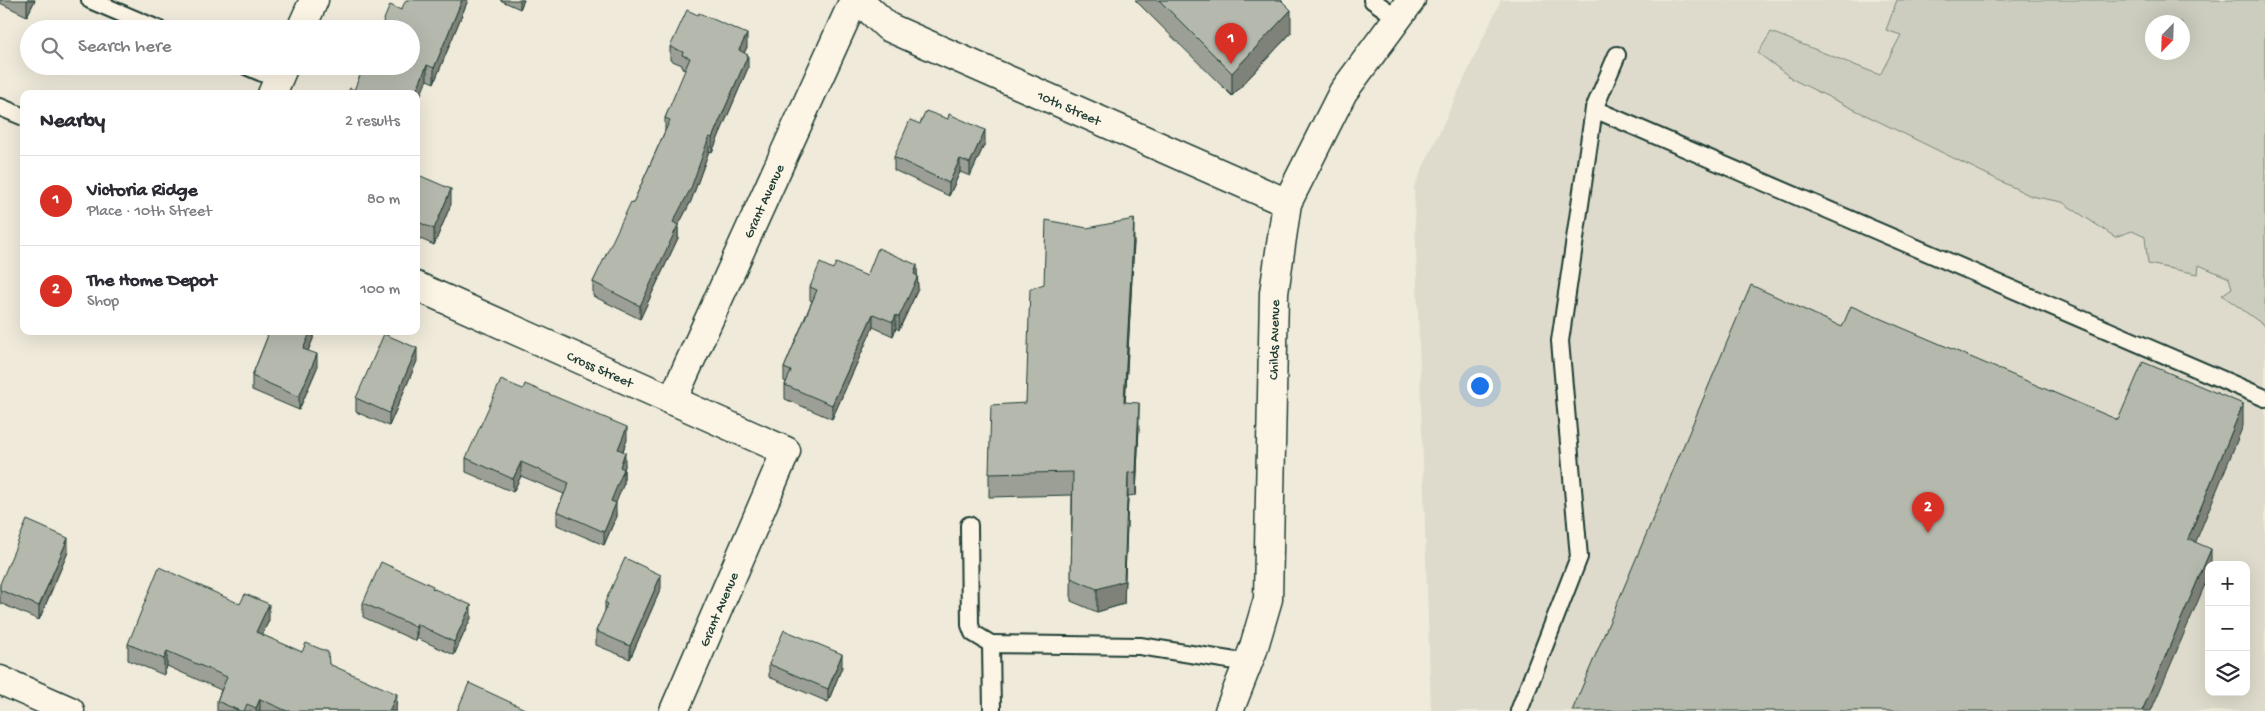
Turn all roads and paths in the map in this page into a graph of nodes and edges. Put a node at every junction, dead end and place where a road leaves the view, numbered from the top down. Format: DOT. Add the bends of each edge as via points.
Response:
graph roads {
  1 [pos="90,0"];
  2 [pos="314,0"];
  3 [pos="854,0"];
  4 [pos="859,0"];
  5 [pos="1372,0"];
  6 [pos="1405,9"];
  7 [pos="137,20"];
  8 [pos="305,20"];
  9 [pos="1617,55"];
  10 [pos="0,107"];
  11 [pos="1594,109"];
  12 [pos="20,115"];
  13 [pos="1287,203"];
  14 [pos="420,288"];
  15 [pos="2265,398"];
  16 [pos="672,401"];
  17 [pos="786,451"];
  18 [pos="969,525"];
  19 [pos="991,644"];
  20 [pos="1248,663"];
  21 [pos="0,680"];
  22 [pos="70,711"];
  23 [pos="674,711"];
  24 [pos="992,711"];
  25 [pos="1228,711"];
  26 [pos="1519,711"];
  1 -- 7 [label="lane"];
  2 -- 8 [label="street"];
  3 -- 16 [label="street, Grant Avenue"];
  4 -- 13 [label="street, 10th Street" via="888,27"];
  5 -- 6 [label="lane"];
  6 -- 13 [label="street, Childs Avenue" via="1343,92"];
  9 -- 11 [label="lane"];
  10 -- 12 [label="lane"];
  11 -- 15 [label="lane"];
  11 -- 26 [label="lane" via="1560,340 1579,557"];
  13 -- 20 [label="street, Childs Avenue" via="1274,293 1268,600"];
  14 -- 16 [label="street, Cross Street"];
  16 -- 17 [label="street, Cross Street"];
  17 -- 23 [label="street, Grant Avenue"];
  18 -- 19 [label="lane" via="970,625 973,633"];
  19 -- 20 [label="lane" via="1140,646"];
  19 -- 24 [label="lane"];
  20 -- 25 [label="street, Childs Avenue"];
  21 -- 22 [label="street"];
}
